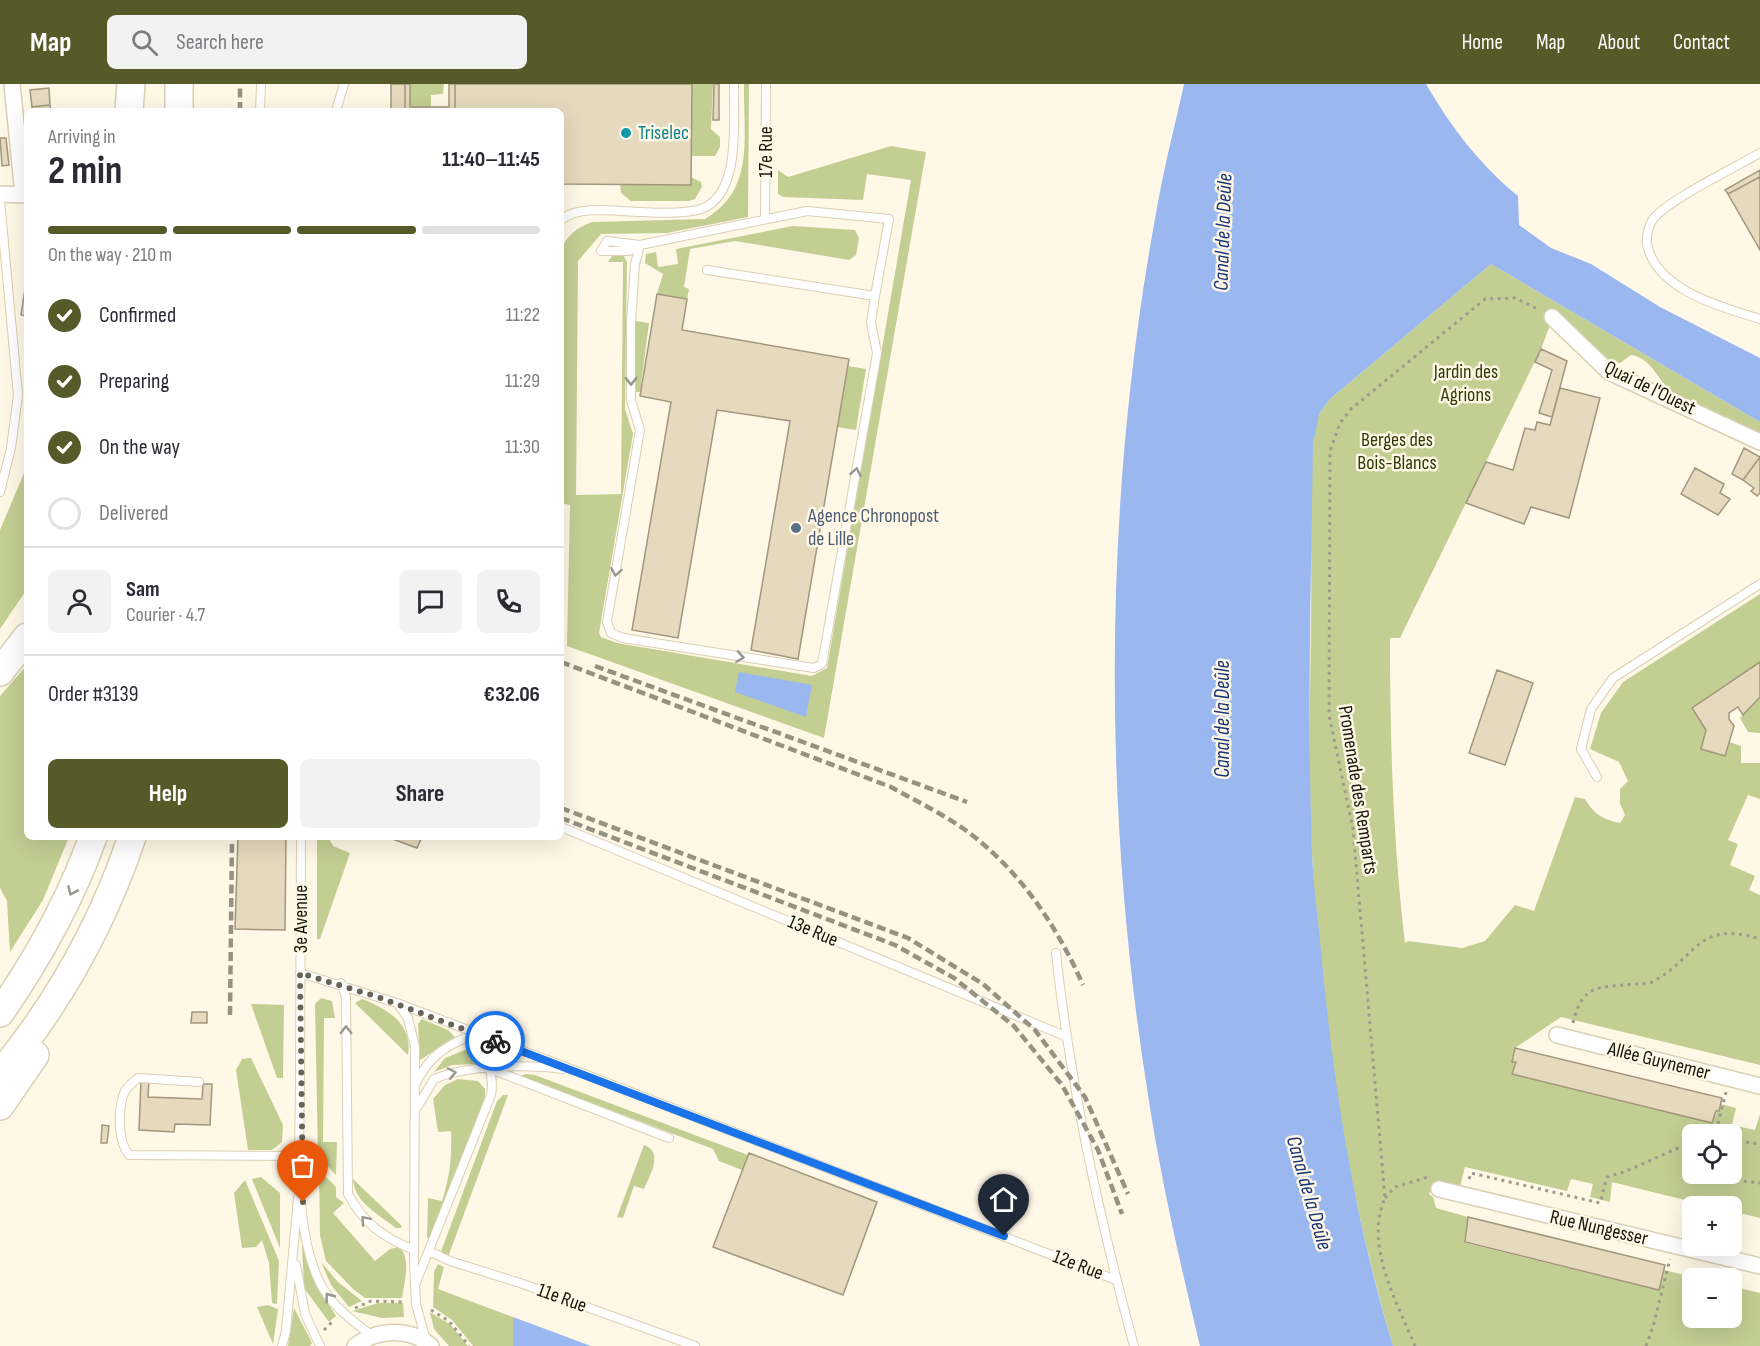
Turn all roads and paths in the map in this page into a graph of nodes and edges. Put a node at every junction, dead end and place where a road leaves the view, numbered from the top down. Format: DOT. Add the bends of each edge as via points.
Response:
graph roads {
  1 [pos="12,84"];
  2 [pos="131,84"];
  3 [pos="139,84"];
  4 [pos="179,84"];
  5 [pos="261,84"];
  6 [pos="344,84"];
  7 [pos="734,84"];
  8 [pos="766,84"];
  9 [pos="129,108"];
  10 [pos="140,108"];
  11 [pos="179,108"];
  12 [pos="260,108"];
  13 [pos="337,108"];
  14 [pos="1760,153"];
  15 [pos="24,186"];
  16 [pos="0,194"];
  17 [pos="24,195"];
  18 [pos="0,200"];
  19 [pos="564,218"];
  20 [pos="765,219"];
  21 [pos="707,270"];
  22 [pos="875,296"];
  23 [pos="1552,317"];
  24 [pos="1760,319"];
  25 [pos="1760,442"];
  26 [pos="0,492"];
  27 [pos="1760,584"];
  28 [pos="24,641"];
  29 [pos="0,672"];
  30 [pos="1597,777"];
  31 [pos="564,828"];
  32 [pos="92,840"];
  33 [pos="131,840"];
  34 [pos="301,840"];
  35 [pos="114,887"];
  36 [pos="1760,939"];
  37 [pos="1056,953"];
  38 [pos="300,973"];
  39 [pos="341,983"];
  40 [pos="397,1003"];
  41 [pos="0,1013"];
  42 [pos="474,1034"];
  43 [pos="1065,1036"];
  44 [pos="1563,1037"];
  45 [pos="491,1069"];
  46 [pos="579,1072"];
  47 [pos="0,1074"];
  48 [pos="1730,1078"];
  49 [pos="199,1082"];
  50 [pos="416,1083"];
  51 [pos="1760,1086"];
  52 [pos="0,1106"];
  53 [pos="416,1113"];
  54 [pos="1720,1124"];
  55 [pos="669,1138"];
  56 [pos="1742,1142"];
  57 [pos="1760,1144"];
  58 [pos="1682,1146"];
  59 [pos="300,1156"];
  60 [pos="300,1167"];
  61 [pos="1742,1181"];
  62 [pos="1437,1182"];
  63 [pos="1760,1183"];
  64 [pos="1467,1185"];
  65 [pos="1385,1198"];
  66 [pos="296,1234"];
  67 [pos="1673,1245"];
  68 [pos="414,1250"];
  69 [pos="429,1251"];
  70 [pos="1760,1266"];
  71 [pos="1116,1280"];
  72 [pos="415,1285"];
  73 [pos="372,1336"];
  74 [pos="428,1344"];
  75 [pos="282,1346"];
  76 [pos="320,1346"];
  77 [pos="355,1346"];
  78 [pos="695,1346"];
  79 [pos="1134,1346"];
  80 [pos="1415,1346"];
  81 [pos="1646,1346"];
  1 -- 15 [label="street"];
  2 -- 9 [label="highway"];
  3 -- 10 [label="highway"];
  4 -- 11 [label="highway"];
  5 -- 12 [label="lane"];
  6 -- 13 [label="lane"];
  7 -- 19 [label="lane" via="733,161 728,178 712,203 689,212 593,210"];
  8 -- 20 [label="lane, 17e Rue"];
  14 -- 24 [label="lane" via="1667,207 1653,219 1646,237 1650,258 1665,277 1713,305"];
  16 -- 17 [label="street"];
  18 -- 26 [label="lane" via="18,395"];
  20 -- 22 [label="lane" via="807,211 889,219"];
  20 -- 22 [label="lane, one-way" via="640,245 631,322 631,400 640,430 608,629 616,637 814,668 822,664 875,364 871,323"];
  21 -- 22 [label="lane"];
  23 -- 25 [label="street, Quai de l'Ouest" via="1610,372"];
  23 -- 65 [label="path, Promenade des Remparts" via="1515,298 1485,299 1351,409 1340,423 1330,452 1329,715 1353,829"];
  27 -- 30 [label="lane" via="1613,678 1591,709 1581,750"];
  28 -- 29 [label="highway"];
  31 -- 43 [label="lane, 13e Rue"];
  32 -- 41 [label="highway, one-way" via="45,945"];
  33 -- 35 [label="highway"];
  34 -- 38 [label="lane, 3e Avenue"];
  35 -- 47 [label="highway" via="70,974"];
  35 -- 52 [label="highway" via="71,998"];
  36 -- 44 [label="path" via="1742,933 1719,935 1698,943 1650,983 1594,988 1578,1002"];
  37 -- 43 [label="lane"];
  38 -- 39 [label="lane, 12e Rue"];
  38 -- 59 [label="lane, 3e Avenue"];
  39 -- 40 [label="lane, 12e Rue"];
  68 -- 39 [label="lane, one-way" via="372,1228 348,1194 346,997"];
  40 -- 42 [label="lane, 12e Rue"];
  40 -- 50 [label="lane" via="412,1030"];
  42 -- 45 [label="lane"];
  42 -- 46 [label="lane, 12e Rue"];
  42 -- 50 [label="lane" via="430,1059"];
  43 -- 71 [label="lane"];
  44 -- 48 [label="street, Allée Guynemer"];
  45 -- 46 [label="lane" via="550,1068"];
  53 -- 45 [label="lane, one-way" via="434,1079 455,1071"];
  45 -- 55 [label="lane"];
  45 -- 69 [label="lane" via="491,1095"];
  46 -- 71 [label="lane, 12e Rue"];
  48 -- 51 [label="street, Allée Guynemer"];
  48 -- 54 [label="path"];
  49 -- 59 [label="lane" via="138,1078 128,1087 123,1096 120,1136 129,1155"];
  50 -- 53 [label="lane"];
  53 -- 68 [label="lane"];
  56 -- 57 [label="path"];
  58 -- 64 [label="path" via="1607,1177 1600,1203 1471,1173"];
  59 -- 60 [label="lane, 3e Avenue"];
  60 -- 66 [label="lane"];
  73 -- 60 [label="lane, 3e Avenue, one-way" via="329,1299 319,1281 310,1255"];
  61 -- 63 [label="path"];
  62 -- 65 [label="path" via="1395,1187"];
  62 -- 67 [label="street, Rue Nungesser"];
  65 -- 80 [label="path, Promenade des Remparts" via="1378,1231 1384,1269"];
  66 -- 75 [label="lane"];
  66 -- 76 [label="lane" via="300,1296"];
  67 -- 70 [label="street, Rue Nungesser"];
  67 -- 81 [label="path"];
  68 -- 72 [label="lane"];
  69 -- 72 [label="lane"];
  69 -- 78 [label="lane, 11e Rue"];
  71 -- 79 [label="lane"];
  72 -- 74 [label="lane" via="419,1324"];
  73 -- 74 [label="street" via="390,1332 409,1334"];
  73 -- 77 [label="street"];
}
